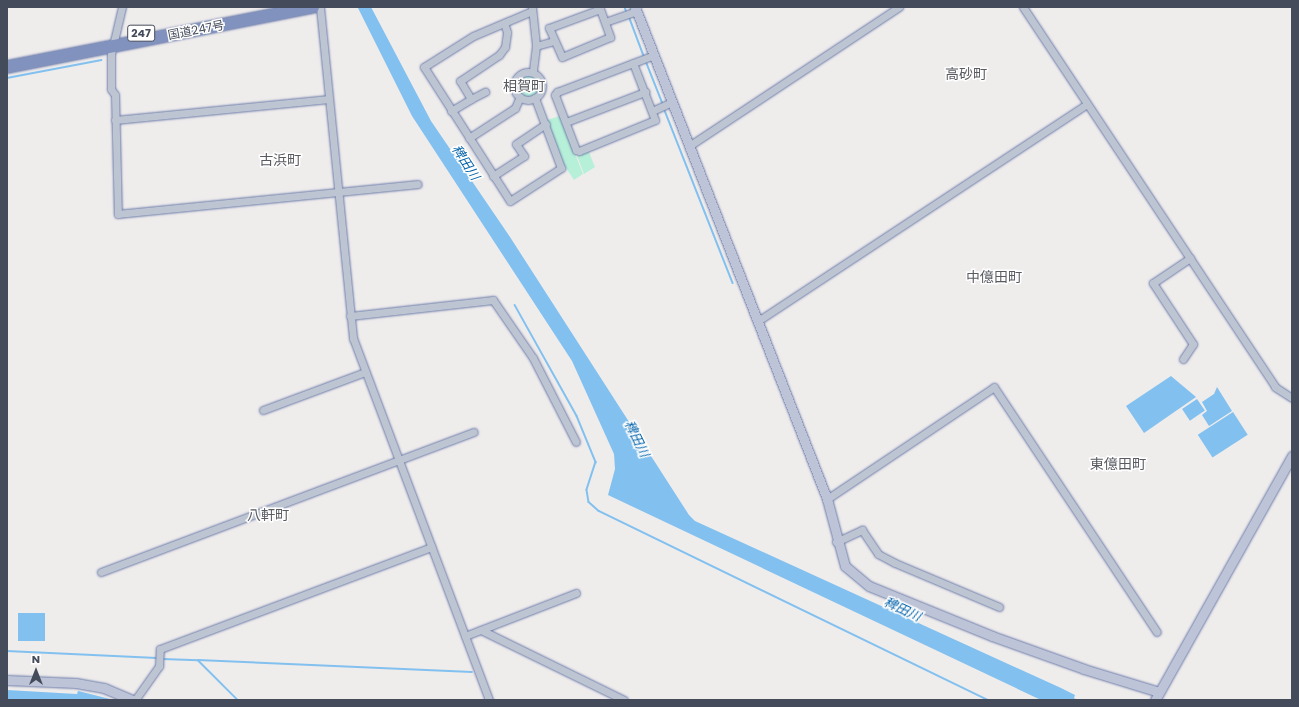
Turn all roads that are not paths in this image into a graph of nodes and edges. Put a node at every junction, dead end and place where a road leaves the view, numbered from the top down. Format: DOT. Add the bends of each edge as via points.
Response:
graph roads {
  1 [pos="122,7"];
  2 [pos="276,7"];
  3 [pos="313,7"];
  4 [pos="320,7"];
  5 [pos="899,7"];
  6 [pos="1023,7"];
  7 [pos="532,9"];
  8 [pos="632,11"];
  9 [pos="604,22"];
  10 [pos="504,23"];
  11 [pos="554,40"];
  12 [pos="115,42"];
  13 [pos="536,46"];
  14 [pos="648,57"];
  15 [pos="7,59"];
  16 [pos="633,63"];
  17 [pos="7,66"];
  18 [pos="533,72"];
  19 [pos="484,92"];
  20 [pos="645,92"];
  21 [pos="520,97"];
  22 [pos="535,98"];
  23 [pos="329,99"];
  24 [pos="471,99"];
  25 [pos="1087,104"];
  26 [pos="667,105"];
  27 [pos="452,111"];
  28 [pos="652,111"];
  29 [pos="115,120"];
  30 [pos="566,122"];
  31 [pos="546,124"];
  32 [pos="469,138"];
  33 [pos="689,146"];
  34 [pos="493,176"];
  35 [pos="418,184"];
  36 [pos="338,192"];
  37 [pos="1190,258"];
  38 [pos="350,316"];
  39 [pos="758,321"];
  40 [pos="1183,359"];
  41 [pos="365,372"];
  42 [pos="1292,398"];
  43 [pos="263,410"];
  44 [pos="474,432"];
  45 [pos="576,442"];
  46 [pos="1292,456"];
  47 [pos="398,459"];
  48 [pos="827,499"];
  49 [pos="836,542"];
  50 [pos="431,547"];
  51 [pos="101,572"];
  52 [pos="576,593"];
  53 [pos="999,607"];
  54 [pos="481,630"];
  55 [pos="1157,632"];
  56 [pos="464,636"];
  57 [pos="7,680"];
  58 [pos="1157,696"];
  59 [pos="133,700"];
  60 [pos="489,700"];
  61 [pos="624,700"];
  1 -- 12 [label="street"];
  2 -- 12 [label="highway, 国道247号 / 247"];
  3 -- 12 [label="highway, 国道247号 / 247"];
  4 -- 23 [label="street"];
  5 -- 33 [label="street"];
  6 -- 25 [label="street"];
  7 -- 10 [label="street"];
  7 -- 13 [label="street"];
  8 -- 9 [label="street"];
  8 -- 14 [label="street"];
  9 -- 11 [label="street" via="600,9 549,28"];
  9 -- 11 [label="street" via="610,36 562,57"];
  10 -- 24 [label="street" via="507,40 500,55 460,81"];
  10 -- 27 [label="street" via="473,36 424,67"];
  11 -- 13 [label="street"];
  12 -- 15 [label="highway, 国道247号 / 247"];
  12 -- 17 [label="highway, 国道247号 / 247"];
  12 -- 29 [label="street" via="111,54 111,89 115,95"];
  13 -- 18 [label="street"];
  14 -- 16 [label="street"];
  14 -- 26 [label="street"];
  16 -- 20 [label="street"];
  16 -- 30 [label="street" via="557,92 555,95"];
  18 -- 21 [label="street" via="524,72 517,78 514,87"];
  18 -- 22 [label="street" via="540,78 542,87"];
  19 -- 24 [label="street"];
  20 -- 28 [label="street"];
  20 -- 30 [label="street"];
  21 -- 22 [label="street"];
  21 -- 32 [label="street" via="515,108"];
  22 -- 31 [label="street"];
  23 -- 29 [label="street"];
  23 -- 36 [label="street"];
  24 -- 27 [label="street"];
  25 -- 37 [label="street"];
  25 -- 39 [label="street"];
  26 -- 28 [label="street"];
  26 -- 33 [label="street"];
  27 -- 32 [label="street"];
  28 -- 30 [label="street" via="654,122 579,151 576,150"];
  29 -- 36 [label="street" via="118,214"];
  31 -- 34 [label="street" via="516,144 524,156"];
  31 -- 34 [label="street" via="561,168 510,201"];
  32 -- 34 [label="street"];
  33 -- 39 [label="street"];
  35 -- 36 [label="street"];
  36 -- 38 [label="street"];
  37 -- 40 [label="street" via="1153,283 1193,344"];
  37 -- 42 [label="street" via="1275,387"];
  38 -- 41 [label="street" via="353,338"];
  38 -- 45 [label="street" via="493,300 533,358"];
  39 -- 48 [label="street"];
  41 -- 43 [label="street"];
  41 -- 47 [label="street"];
  44 -- 47 [label="street"];
  46 -- 58 [label="street"];
  47 -- 50 [label="street"];
  47 -- 51 [label="street"];
  48 -- 49 [label="street"];
  48 -- 55 [label="street" via="994,387"];
  49 -- 53 [label="street" via="862,530 878,554 895,564"];
  49 -- 58 [label="street" via="844,566 865,587"];
  50 -- 56 [label="street"];
  50 -- 59 [label="street" via="160,649 159,666"];
  52 -- 54 [label="street"];
  54 -- 56 [label="street"];
  54 -- 61 [label="street"];
  56 -- 60 [label="street"];
  57 -- 59 [label="street" via="88,685"];
}
